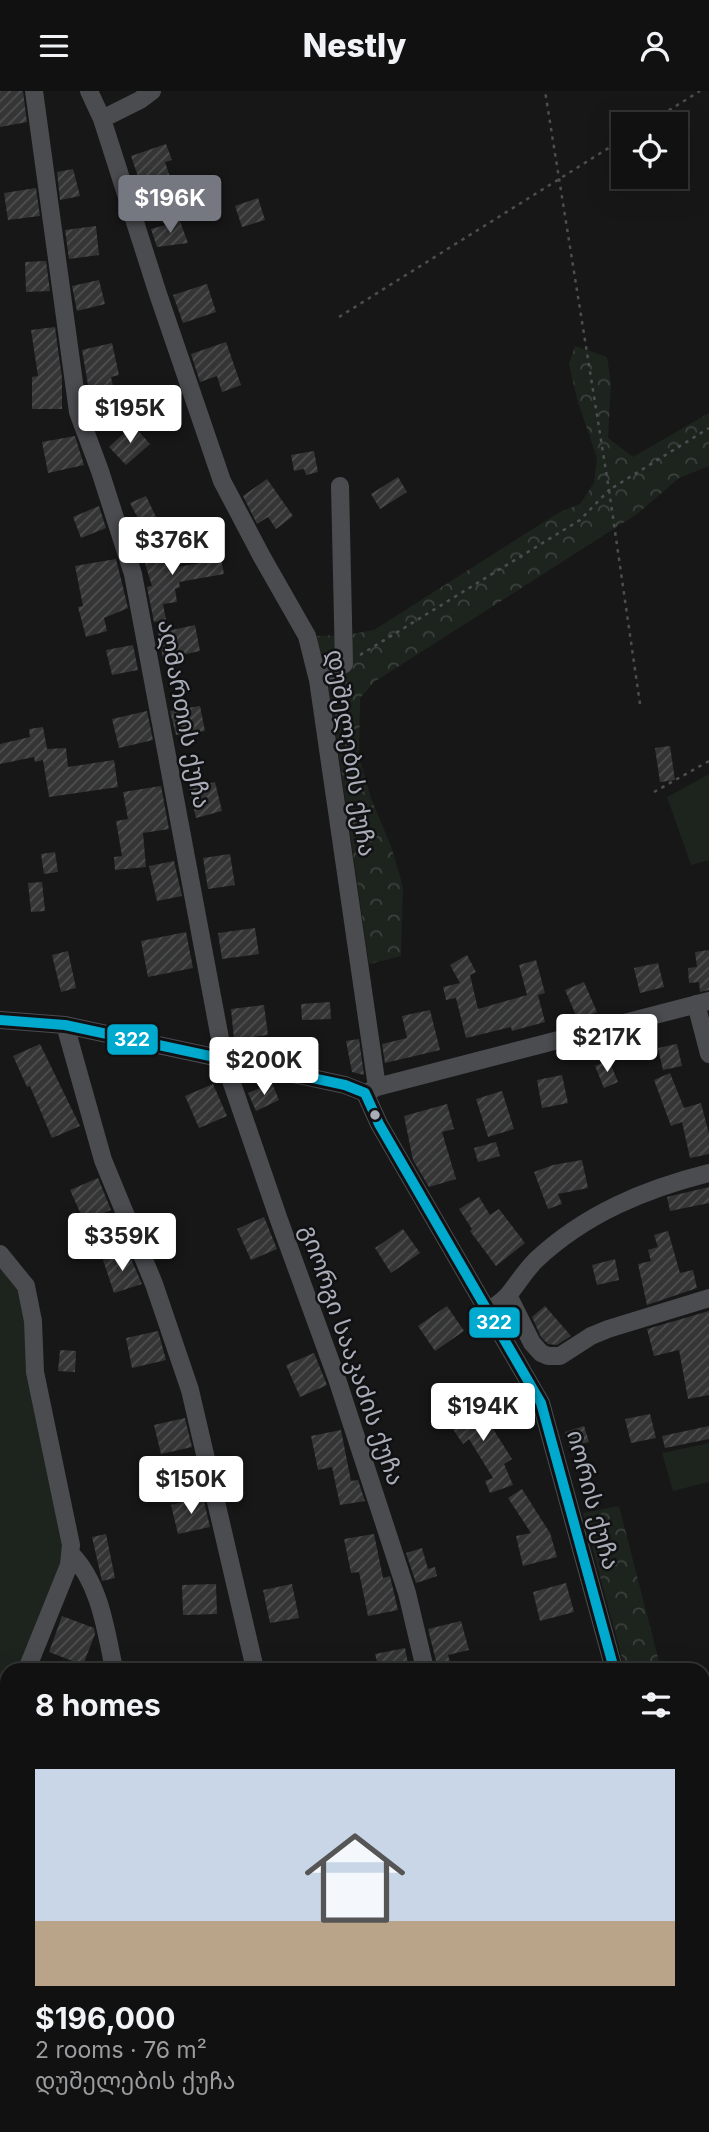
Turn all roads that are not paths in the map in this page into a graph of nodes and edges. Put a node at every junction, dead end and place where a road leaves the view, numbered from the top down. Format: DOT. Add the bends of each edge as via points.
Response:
graph roads {
  1 [pos="34,91"];
  2 [pos="89,91"];
  3 [pos="152,91"];
  4 [pos="102,118"];
  5 [pos="340,486"];
  6 [pos="318,680"];
  7 [pos="703,1003"];
  8 [pos="0,1020"];
  9 [pos="65,1025"];
  10 [pos="709,1055"];
  11 [pos="224,1060"];
  12 [pos="371,1090"];
  13 [pos="709,1173"];
  14 [pos="0,1254"];
  15 [pos="508,1295"];
  16 [pos="709,1298"];
  17 [pos="488,1312"];
  18 [pos="71,1554"];
  19 [pos="29,1663"];
  20 [pos="113,1663"];
  21 [pos="254,1663"];
  22 [pos="424,1663"];
  23 [pos="612,1663"];
  1 -- 11 [label="street, აღმართის ქუჩა" via="78,412 133,574"];
  2 -- 4 [label="street, დუშელების ქუჩა"];
  3 -- 4 [label="street"];
  4 -- 6 [label="street, დუშელების ქუჩა" via="222,481 307,636"];
  5 -- 6 [label="street" via="344,664"];
  6 -- 12 [label="street, დუშელების ქუჩა"];
  7 -- 10 [label="street"];
  7 -- 12 [label="street"];
  8 -- 9 [label="street"];
  9 -- 11 [label="street"];
  9 -- 21 [label="street" via="103,1160 154,1284 190,1390"];
  11 -- 12 [label="street"];
  11 -- 22 [label="street, გიორგი სააკაძის ქუჩა" via="341,1392 407,1593"];
  12 -- 17 [label="street, იორის ქუჩა" via="379,1125"];
  13 -- 15 [label="street" via="645,1191 604,1211 538,1259"];
  14 -- 18 [label="street" via="26,1286 35,1372"];
  15 -- 16 [label="street" via="532,1343 548,1356 560,1356 608,1329"];
  15 -- 17 [label="street"];
  17 -- 23 [label="street, იორის ქუჩა" via="541,1403"];
  18 -- 19 [label="street"];
  18 -- 20 [label="street" via="81,1564 105,1625"];
}
